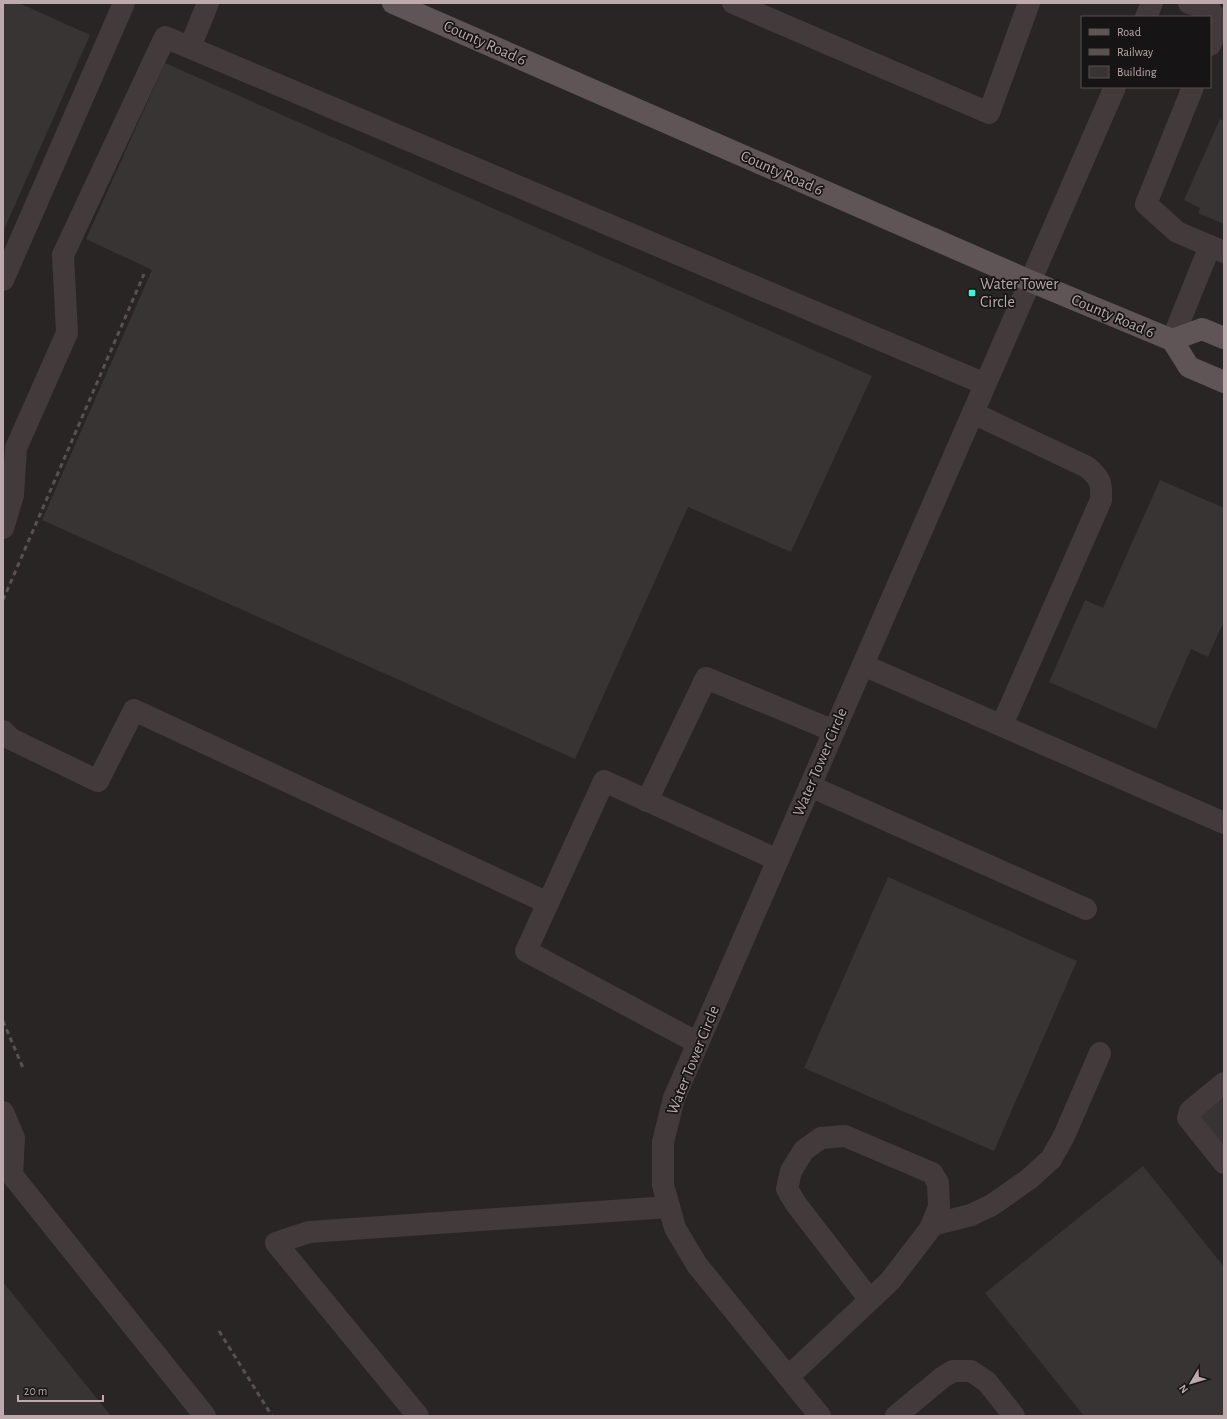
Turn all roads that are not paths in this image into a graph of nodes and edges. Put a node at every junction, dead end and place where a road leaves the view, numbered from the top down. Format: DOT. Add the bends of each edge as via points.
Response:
graph roads {
  1 [pos="208,3"];
  2 [pos="393,3"];
  3 [pos="733,3"];
  4 [pos="1028,3"];
  5 [pos="1152,3"];
  6 [pos="1189,3"];
  7 [pos="119,5"];
  8 [pos="1146,16"];
  9 [pos="1222,24"];
  10 [pos="1211,43"];
  11 [pos="190,47"];
  12 [pos="1115,88"];
  13 [pos="1193,88"];
  14 [pos="1217,249"];
  15 [pos="3,280"];
  16 [pos="1030,281"];
  17 [pos="1224,338"];
  18 [pos="1172,340"];
  19 [pos="1224,382"];
  20 [pos="985,384"];
  21 [pos="972,413"];
  22 [pos="3,528"];
  23 [pos="863,664"];
  24 [pos="1002,725"];
  25 [pos="3,731"];
  26 [pos="834,731"];
  27 [pos="810,786"];
  28 [pos="647,801"];
  29 [pos="1224,823"];
  30 [pos="778,860"];
  31 [pos="548,903"];
  32 [pos="1086,909"];
  33 [pos="698,1043"];
  34 [pos="1100,1053"];
  35 [pos="1224,1083"];
  36 [pos="3,1112"];
  37 [pos="1224,1163"];
  38 [pos="669,1207"];
  39 [pos="932,1225"];
  40 [pos="870,1300"];
  41 [pos="788,1377"];
  42 [pos="205,1416"];
  43 [pos="418,1416"];
  44 [pos="820,1416"];
  45 [pos="896,1416"];
  46 [pos="1014,1416"];
  1 -- 11 [label="street"];
  2 -- 16 [label="main road, County Road 6"];
  3 -- 4 [label="street" via="988,113"];
  5 -- 8 [label="street"];
  6 -- 9 [label="street" via="1209,9"];
  7 -- 15 [label="street"];
  9 -- 10 [label="street"];
  11 -- 20 [label="street"];
  11 -- 22 [label="street" via="165,36 63,256 67,333 16,448 13,495"];
  12 -- 16 [label="street, Water Tower Circle"];
  13 -- 14 [label="street" via="1146,204 1178,232"];
  14 -- 18 [label="street"];
  16 -- 18 [label="main road, County Road 6"];
  16 -- 20 [label="street, Water Tower Circle"];
  17 -- 18 [label="main road, County Road 6" via="1202,329"];
  18 -- 19 [label="main road, County Road 6" via="1189,367"];
  20 -- 21 [label="street, Water Tower Circle"];
  21 -- 23 [label="street, Water Tower Circle"];
  21 -- 24 [label="street" via="1087,467 1102,485 1101,500"];
  23 -- 24 [label="street"];
  23 -- 26 [label="street, Water Tower Circle"];
  24 -- 29 [label="street"];
  25 -- 31 [label="street" via="11,740 98,781 134,710"];
  26 -- 27 [label="street, Water Tower Circle"];
  26 -- 28 [label="street" via="706,678"];
  27 -- 30 [label="street, Water Tower Circle"];
  27 -- 32 [label="street"];
  28 -- 30 [label="street"];
  28 -- 31 [label="street" via="604,781"];
  30 -- 33 [label="street, Water Tower Circle"];
  31 -- 33 [label="street" via="526,951"];
  33 -- 38 [label="street, Water Tower Circle" via="674,1098 663,1142 662,1185"];
  34 -- 39 [label="street" via="1064,1136 1051,1158 1029,1179 992,1205 971,1215"];
  35 -- 37 [label="street" via="1190,1111 1188,1118"];
  36 -- 42 [label="street" via="14,1138 12,1175"];
  38 -- 41 [label="street, Water Tower Circle" via="675,1228 698,1265"];
  38 -- 43 [label="street" via="309,1232 276,1243"];
  39 -- 40 [label="street" via="890,1281"];
  39 -- 40 [label="street" via="939,1207 938,1184 932,1173 845,1136 821,1138 804,1150 790,1171 787,1189"];
  40 -- 41 [label="street"];
  41 -- 44 [label="street, Water Tower Circle"];
  45 -- 46 [label="street" via="953,1371 972,1371 986,1382"];
}
